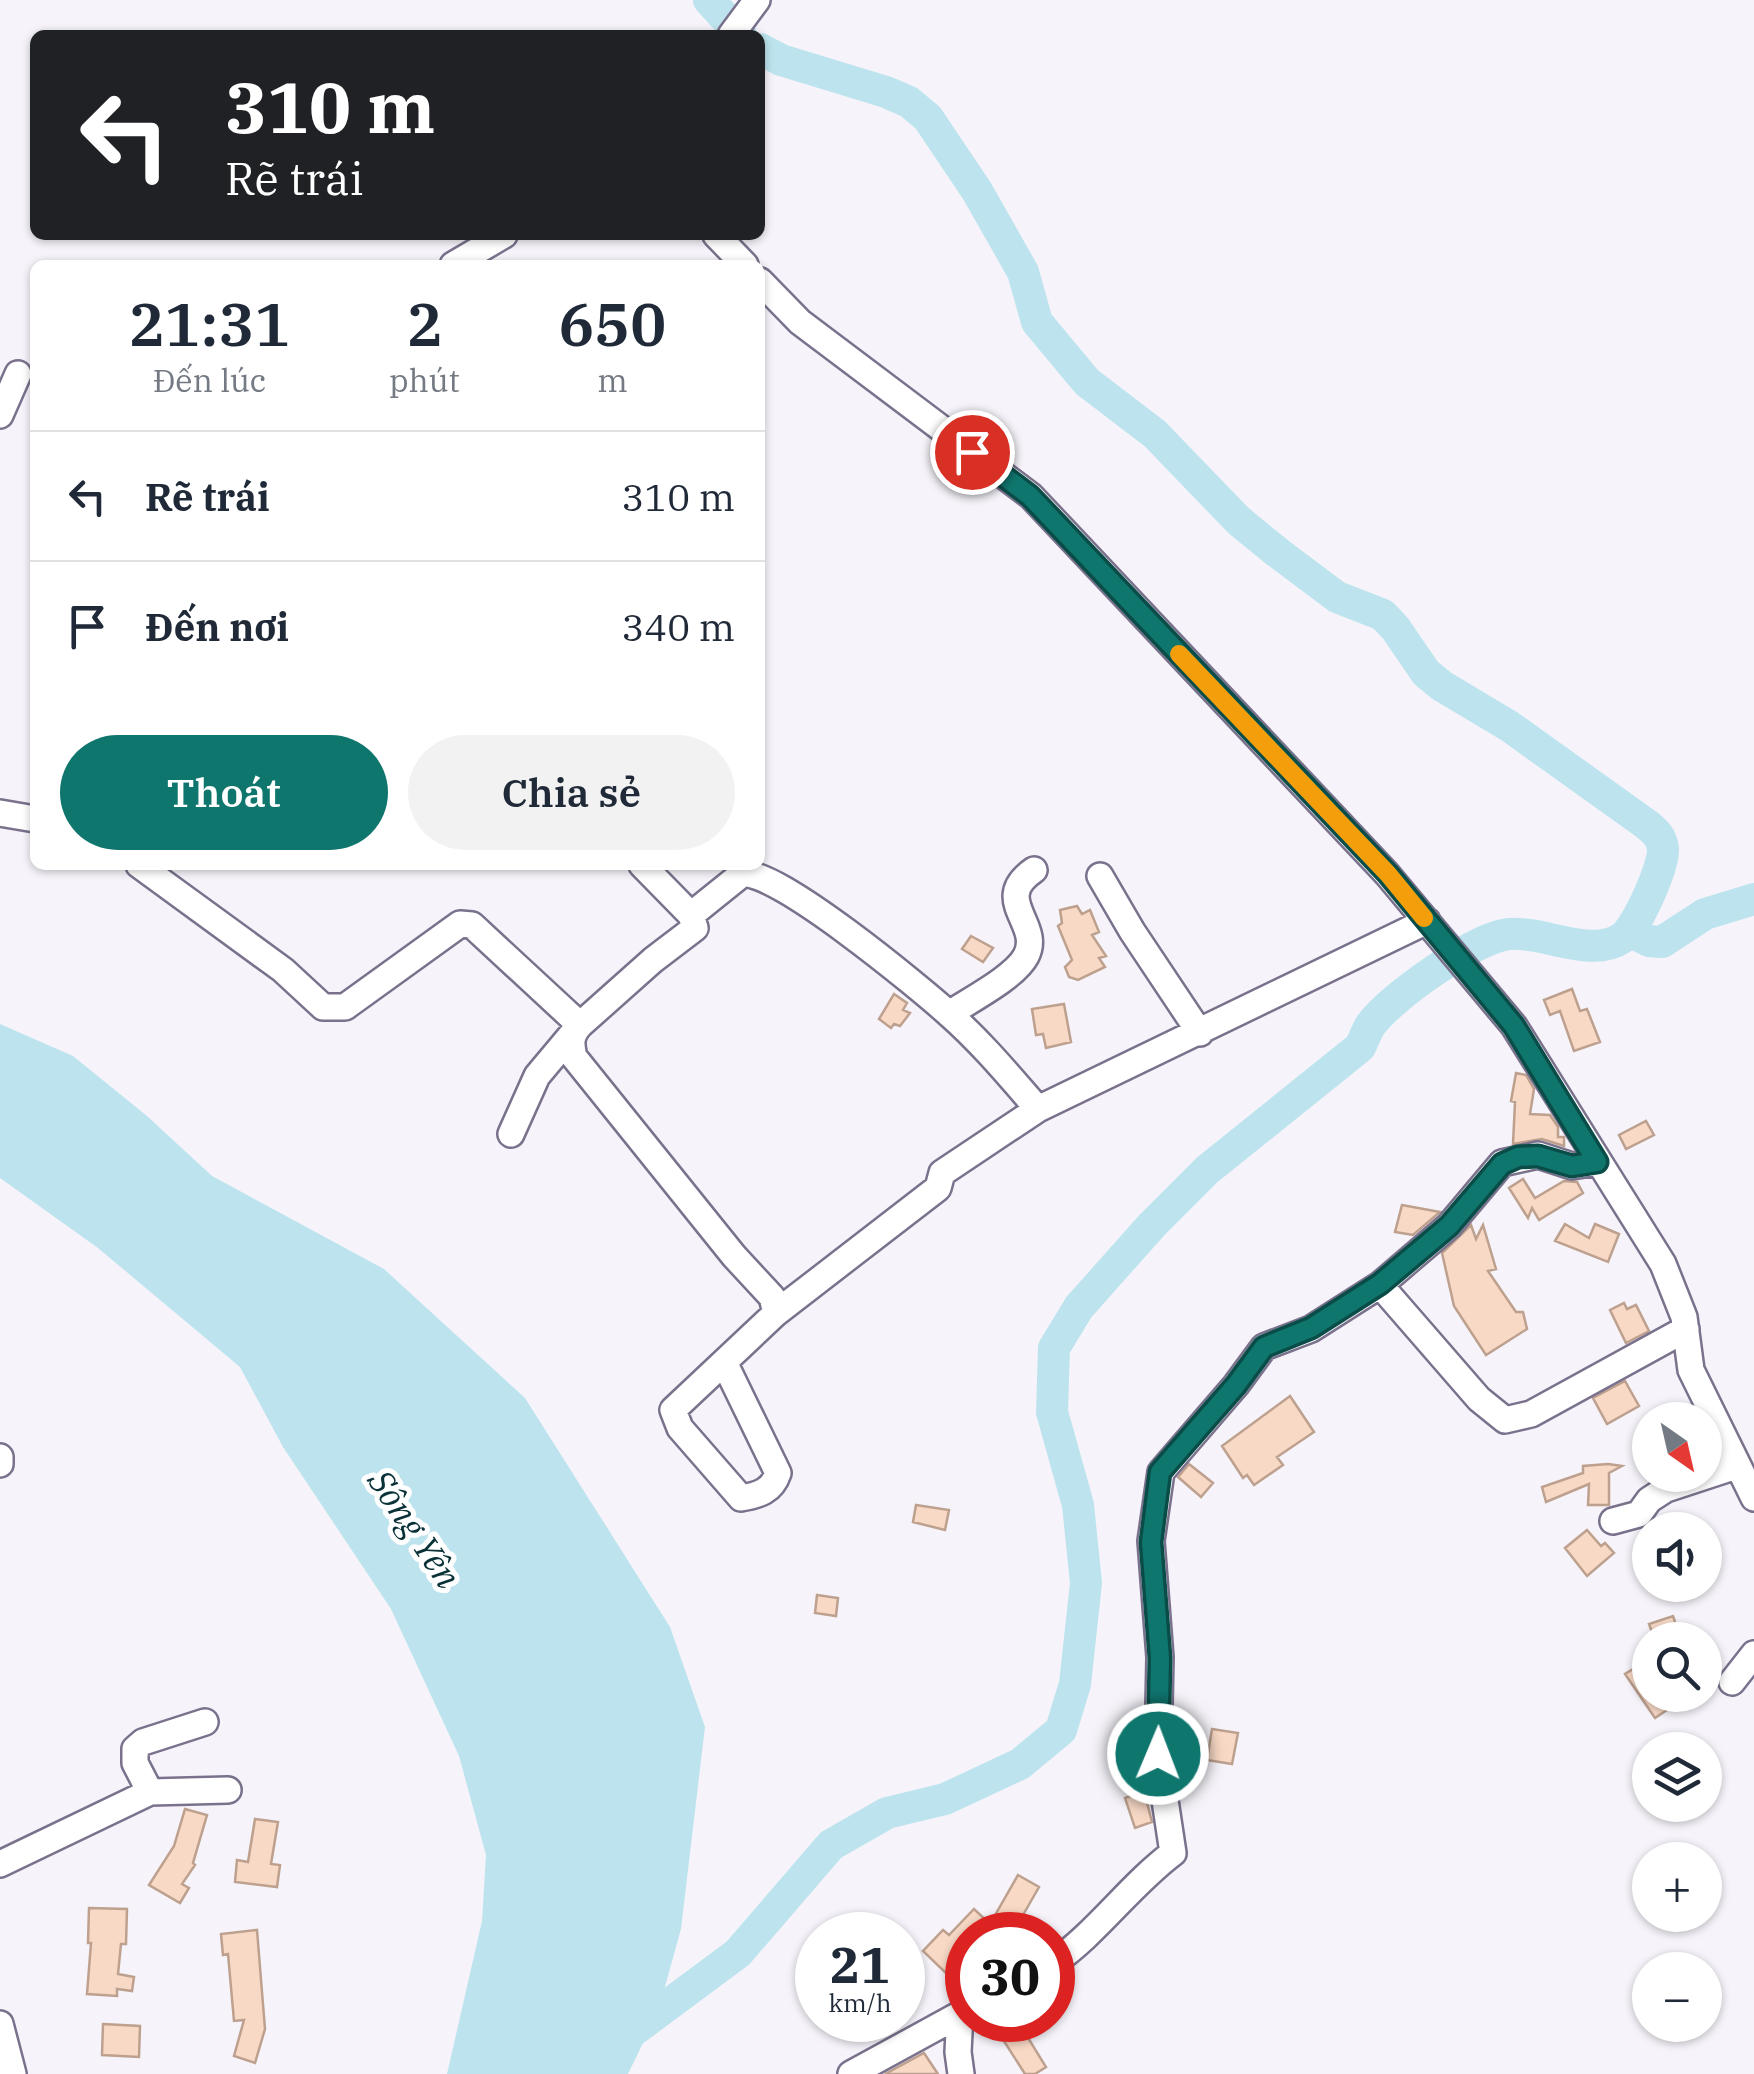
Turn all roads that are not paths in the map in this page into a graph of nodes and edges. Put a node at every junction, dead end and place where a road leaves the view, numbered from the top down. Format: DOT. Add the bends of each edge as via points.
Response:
graph roads {
  1 [pos="753,5"];
  2 [pos="735,30"];
  3 [pos="496,240"];
  4 [pos="721,240"];
  5 [pos="462,260"];
  6 [pos="740,260"];
  7 [pos="765,286"];
  8 [pos="18,374"];
  9 [pos="0,415"];
  10 [pos="0,813"];
  11 [pos="30,818"];
  12 [pos="147,870"];
  13 [pos="647,870"];
  14 [pos="1034,870"];
  15 [pos="1100,876"];
  16 [pos="691,916"];
  17 [pos="1433,928"];
  18 [pos="949,1014"];
  19 [pos="577,1029"];
  20 [pos="1200,1033"];
  21 [pos="1038,1109"];
  22 [pos="511,1134"];
  23 [pos="1597,1162"];
  24 [pos="1380,1284"];
  25 [pos="776,1313"];
  26 [pos="1686,1329"];
  27 [pos="724,1362"];
  28 [pos="1736,1466"];
  29 [pos="1754,1498"];
  30 [pos="1612,1521"];
  31 [pos="1754,1654"];
  32 [pos="1732,1682"];
  33 [pos="205,1722"];
  34 [pos="228,1790"];
  35 [pos="150,1792"];
  36 [pos="0,1864"];
  37 [pos="1075,1948"];
  38 [pos="945,2022"];
  39 [pos="0,2024"];
  40 [pos="960,2042"];
  41 [pos="13,2074"];
  42 [pos="851,2074"];
  43 [pos="962,2074"];
  1 -- 2 [label="street"];
  3 -- 5 [label="street"];
  4 -- 6 [label="street"];
  7 -- 17 [label="street" via="800,322 1030,496"];
  8 -- 9 [label="street"];
  10 -- 11 [label="street"];
  12 -- 19 [label="street" via="283,970 322,1007 345,1008 460,924 472,925"];
  13 -- 16 [label="street"];
  14 -- 18 [label="street" via="1016,895 1028,954"];
  15 -- 20 [label="street"];
  16 -- 18 [label="street" via="742,874 759,875"];
  16 -- 19 [label="street" via="694,928"];
  17 -- 20 [label="street"];
  17 -- 23 [label="street" via="1514,1026"];
  18 -- 21 [label="street"];
  19 -- 22 [label="street" via="537,1076"];
  19 -- 25 [label="street" via="574,1058 772,1298"];
  20 -- 21 [label="street"];
  21 -- 25 [label="street" via="942,1173 938,1188"];
  23 -- 24 [label="street" via="1572,1166 1538,1156 1502,1164 1440,1234"];
  23 -- 26 [label="street" via="1664,1264"];
  24 -- 26 [label="street" via="1505,1420 1531,1414"];
  24 -- 37 [label="street" via="1311,1328 1264,1347 1160,1472 1151,1542 1160,1658 1158,1754 1174,1853"];
  25 -- 27 [label="street"];
  26 -- 28 [label="street" via="1692,1370"];
  27 -- 27 [label="street" via="673,1410 680,1428 741,1498 759,1495 778,1473"];
  28 -- 29 [label="street"];
  28 -- 30 [label="street" via="1666,1489 1639,1514"];
  31 -- 32 [label="street"];
  33 -- 35 [label="street" via="136,1749 135,1763"];
  34 -- 35 [label="street"];
  35 -- 36 [label="street"];
  38 -- 42 [label="street"];
  39 -- 41 [label="street"];
  40 -- 43 [label="street"];
}
